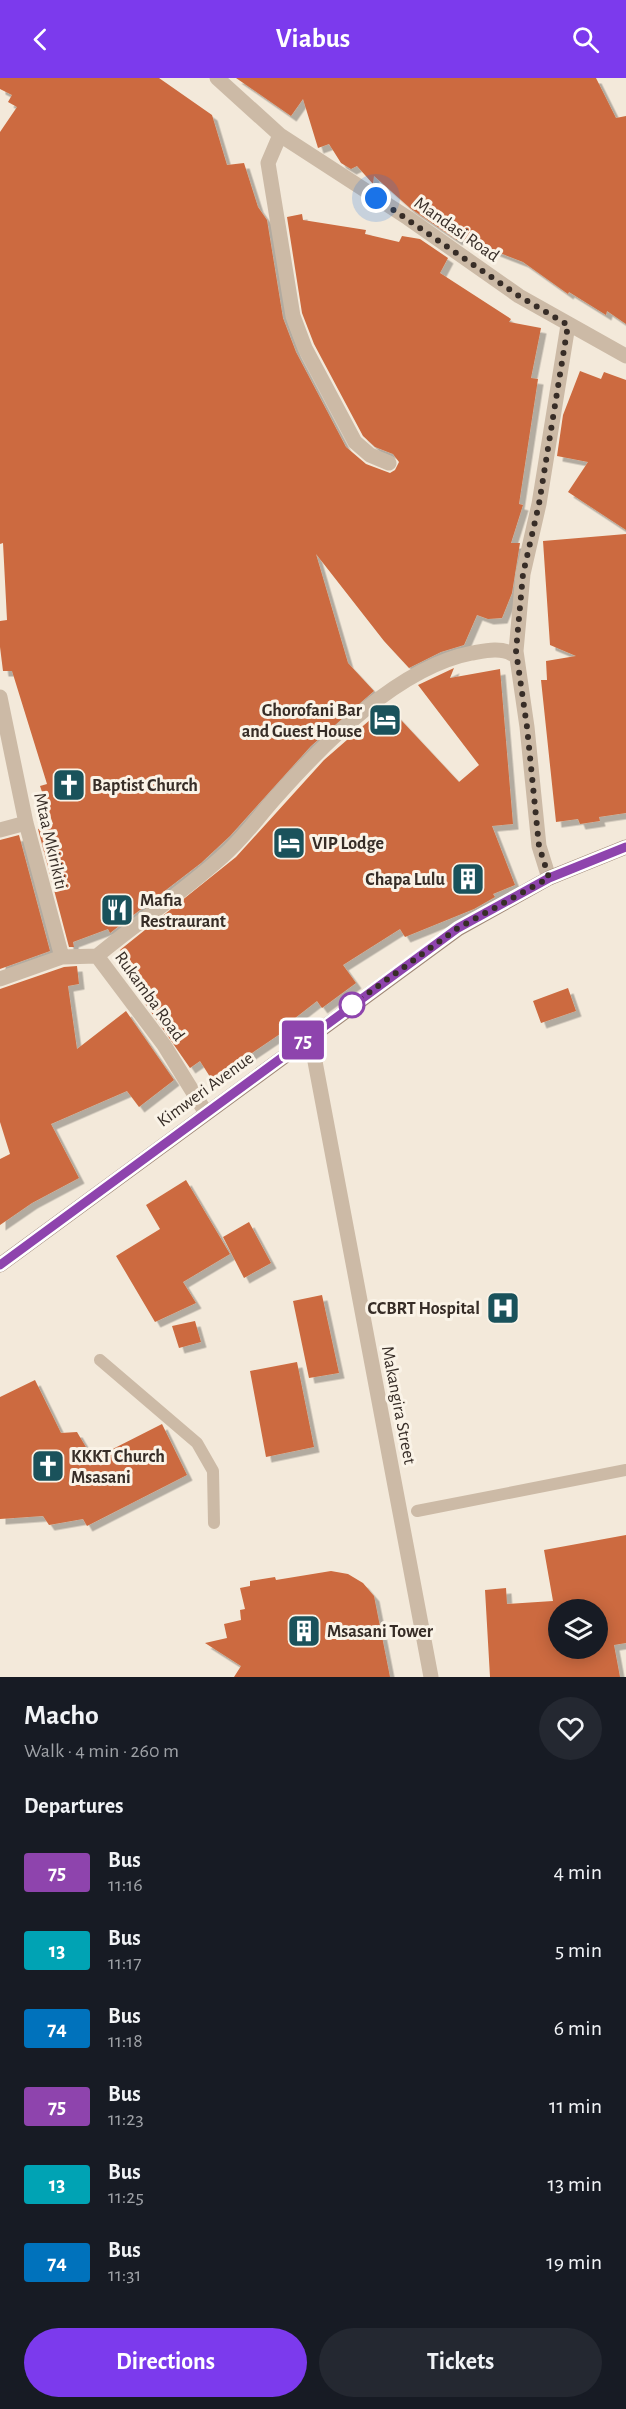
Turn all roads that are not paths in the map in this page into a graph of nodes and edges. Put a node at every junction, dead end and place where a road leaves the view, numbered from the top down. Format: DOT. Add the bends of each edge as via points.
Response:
graph roads {
  1 [pos="217,78"];
  2 [pos="280,135"];
  3 [pos="568,325"];
  4 [pos="626,356"];
  5 [pos="389,463"];
  6 [pos="516,651"];
  7 [pos="0,697"];
  8 [pos="26,823"];
  9 [pos="0,830"];
  10 [pos="626,847"];
  11 [pos="549,878"];
  12 [pos="97,956"];
  13 [pos="62,957"];
  14 [pos="0,978"];
  15 [pos="310,1035"];
  16 [pos="206,1113"];
  17 [pos="0,1265"];
  18 [pos="99,1360"];
  19 [pos="626,1470"];
  20 [pos="417,1511"];
  21 [pos="214,1523"];
  22 [pos="431,1677"];
  1 -- 2 [label="street, Mandasi Road"];
  2 -- 3 [label="street, Mandasi Road"];
  2 -- 5 [label="street" via="268,163 293,316 305,348 355,442 370,455"];
  3 -- 4 [label="street, Mandasi Road"];
  3 -- 6 [label="street" via="539,504 523,574"];
  6 -- 11 [label="street" via="539,846"];
  6 -- 12 [label="street" via="456,656 412,676 324,744 248,833 221,858"];
  7 -- 8 [label="street, Mtaa Mkirikiti"];
  8 -- 9 [label="street"];
  8 -- 13 [label="street, Mtaa Mkirikiti"];
  10 -- 11 [label="street, Kimweri Avenue"];
  11 -- 15 [label="street, Kimweri Avenue" via="458,928"];
  12 -- 13 [label="street, Rukamba Road"];
  12 -- 16 [label="street, Rukamba Road" via="164,1045"];
  13 -- 14 [label="street, Rukamba Road"];
  15 -- 16 [label="street, Kimweri Avenue"];
  15 -- 22 [label="street, Makangira Street"];
  16 -- 17 [label="street, Kimweri Avenue"];
  18 -- 21 [label="lane" via="197,1443 213,1471"];
  19 -- 20 [label="lane"];
}
